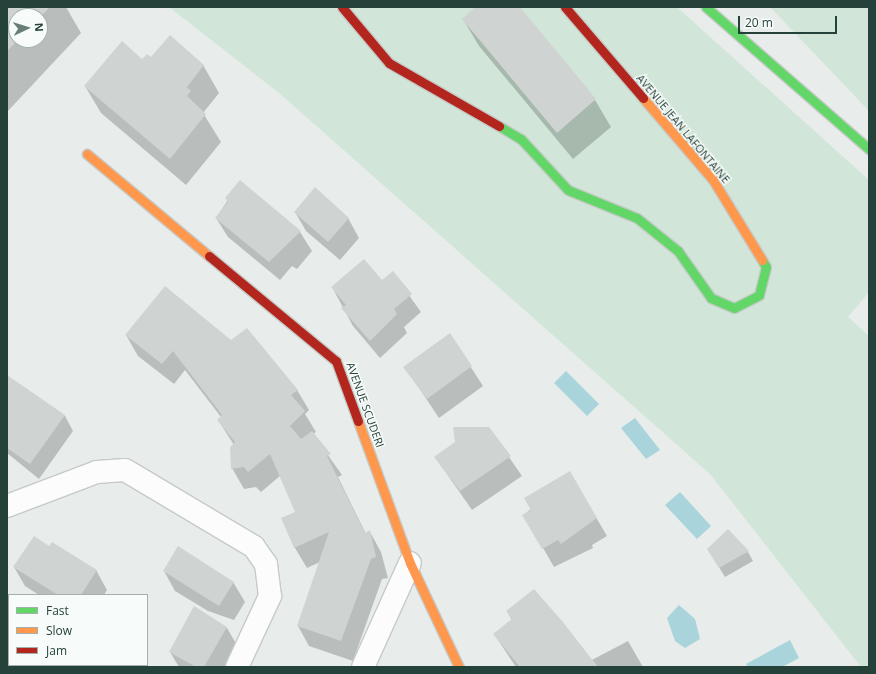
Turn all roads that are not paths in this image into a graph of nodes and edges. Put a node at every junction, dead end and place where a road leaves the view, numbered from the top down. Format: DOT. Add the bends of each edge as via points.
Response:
graph roads {
  1 [pos="342,7"];
  2 [pos="565,7"];
  3 [pos="706,7"];
  4 [pos="869,149"];
  5 [pos="87,154"];
  6 [pos="7,506"];
  7 [pos="410,563"];
  8 [pos="237,667"];
  9 [pos="363,667"];
  10 [pos="459,667"];
  1 -- 2 [label="street, AVENUE JEAN LAFONTAINE" via="389,64 521,139 568,190 637,218 678,251 711,298 734,308 759,295 766,267 713,180"];
  3 -- 4 [label="street"];
  5 -- 7 [label="street, AVENUE SCUDERI" via="336,361"];
  6 -- 8 [label="street" via="97,472 125,470 254,547 266,564 270,596"];
  7 -- 9 [label="street"];
  7 -- 10 [label="street, AVENUE SCUDERI"];
}
